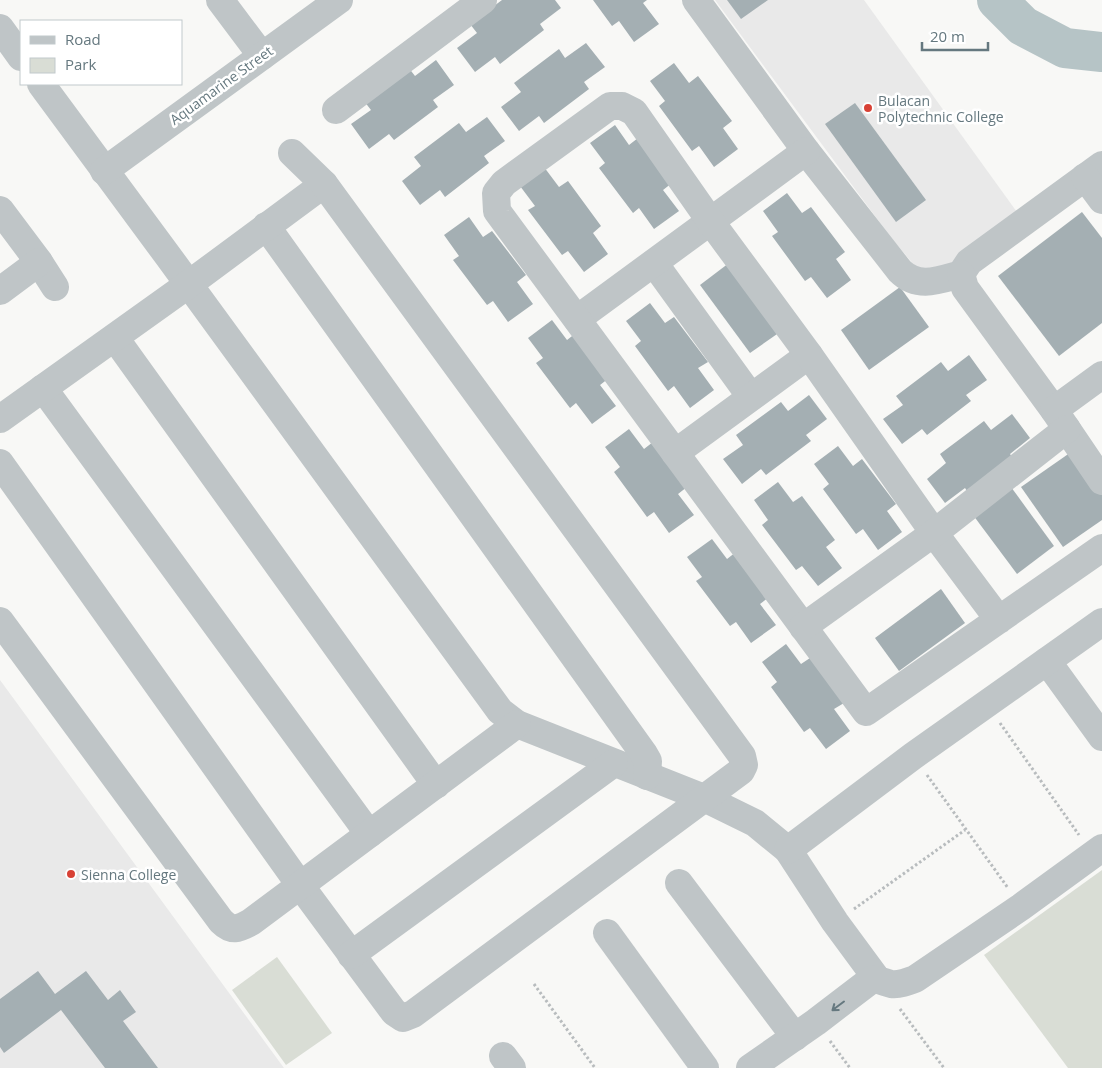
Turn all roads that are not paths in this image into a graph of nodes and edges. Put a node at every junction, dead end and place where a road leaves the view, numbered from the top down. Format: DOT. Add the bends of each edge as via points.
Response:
graph roads {
  1 [pos="220,0"];
  2 [pos="483,0"];
  3 [pos="696,0"];
  4 [pos="335,1"];
  5 [pos="0,28"];
  6 [pos="20,56"];
  7 [pos="262,56"];
  8 [pos="42,85"];
  9 [pos="336,110"];
  10 [pos="806,151"];
  11 [pos="292,152"];
  12 [pos="104,171"];
  13 [pos="1094,171"];
  14 [pos="324,184"];
  15 [pos="1102,200"];
  16 [pos="0,210"];
  17 [pos="711,222"];
  18 [pos="266,226"];
  19 [pos="39,262"];
  20 [pos="654,263"];
  21 [pos="961,274"];
  22 [pos="189,284"];
  23 [pos="54,287"];
  24 [pos="0,291"];
  25 [pos="577,319"];
  26 [pos="114,338"];
  27 [pos="809,355"];
  28 [pos="1102,374"];
  29 [pos="43,388"];
  30 [pos="751,397"];
  31 [pos="0,419"];
  32 [pos="1060,419"];
  33 [pos="675,453"];
  34 [pos="0,463"];
  35 [pos="1102,481"];
  36 [pos="934,533"];
  37 [pos="1102,548"];
  38 [pos="999,620"];
  39 [pos="0,621"];
  40 [pos="1102,622"];
  41 [pos="803,627"];
  42 [pos="1047,661"];
  43 [pos="517,724"];
  44 [pos="1102,738"];
  45 [pos="614,763"];
  46 [pos="647,776"];
  47 [pos="436,785"];
  48 [pos="704,798"];
  49 [pos="369,834"];
  50 [pos="788,850"];
  51 [pos="1097,852"];
  52 [pos="679,883"];
  53 [pos="300,885"];
  54 [pos="607,933"];
  55 [pos="351,955"];
  56 [pos="877,979"];
  57 [pos="806,1029"];
  58 [pos="705,1068"];
  59 [pos="750,1068"];
  1 -- 7 [label="street"];
  2 -- 9 [label="street"];
  3 -- 10 [label="street"];
  4 -- 7 [label="street, Aquamarine Street"];
  5 -- 6 [label="street"];
  7 -- 12 [label="street, Aquamarine Street"];
  8 -- 12 [label="street"];
  10 -- 17 [label="street"];
  10 -- 21 [label="street" via="906,276 922,283"];
  11 -- 14 [label="street"];
  12 -- 22 [label="street"];
  13 -- 15 [label="street"];
  13 -- 21 [label="street" via="969,262"];
  14 -- 18 [label="street"];
  14 -- 48 [label="street" via="742,756 744,765 741,772"];
  16 -- 19 [label="street"];
  17 -- 20 [label="street"];
  17 -- 25 [label="street" via="634,112 622,106 610,106 504,183 496,193 497,211"];
  17 -- 27 [label="street"];
  18 -- 22 [label="street"];
  18 -- 46 [label="street" via="644,754 648,762"];
  19 -- 23 [label="street"];
  19 -- 24 [label="street"];
  20 -- 25 [label="street"];
  20 -- 30 [label="street"];
  21 -- 32 [label="street" via="965,288"];
  22 -- 26 [label="street"];
  22 -- 43 [label="street" via="500,711"];
  25 -- 33 [label="street"];
  26 -- 29 [label="street"];
  26 -- 47 [label="street"];
  27 -- 30 [label="street"];
  27 -- 36 [label="street"];
  28 -- 32 [label="street"];
  29 -- 31 [label="street"];
  29 -- 49 [label="street"];
  30 -- 33 [label="street"];
  32 -- 35 [label="street"];
  32 -- 36 [label="street"];
  33 -- 41 [label="street"];
  34 -- 53 [label="street"];
  36 -- 38 [label="street"];
  36 -- 41 [label="street"];
  37 -- 38 [label="street"];
  38 -- 41 [label="street" via="866,712"];
  39 -- 53 [label="street" via="227,927 235,929 251,922"];
  40 -- 42 [label="street"];
  42 -- 44 [label="street"];
  42 -- 50 [label="street"];
  43 -- 45 [label="street"];
  43 -- 47 [label="street"];
  45 -- 46 [label="street"];
  45 -- 55 [label="street"];
  46 -- 48 [label="street"];
  47 -- 49 [label="street"];
  48 -- 50 [label="street" via="755,822"];
  48 -- 55 [label="street" via="413,1014 403,1018 394,1012"];
  49 -- 53 [label="street"];
  50 -- 56 [label="street"];
  51 -- 56 [label="street" via="915,979 903,984"];
  52 -- 57 [label="street"];
  53 -- 55 [label="street"];
  54 -- 58 [label="street"];
  56 -- 57 [label="street, one-way" via="871,980"];
  57 -- 59 [label="street"];
}
